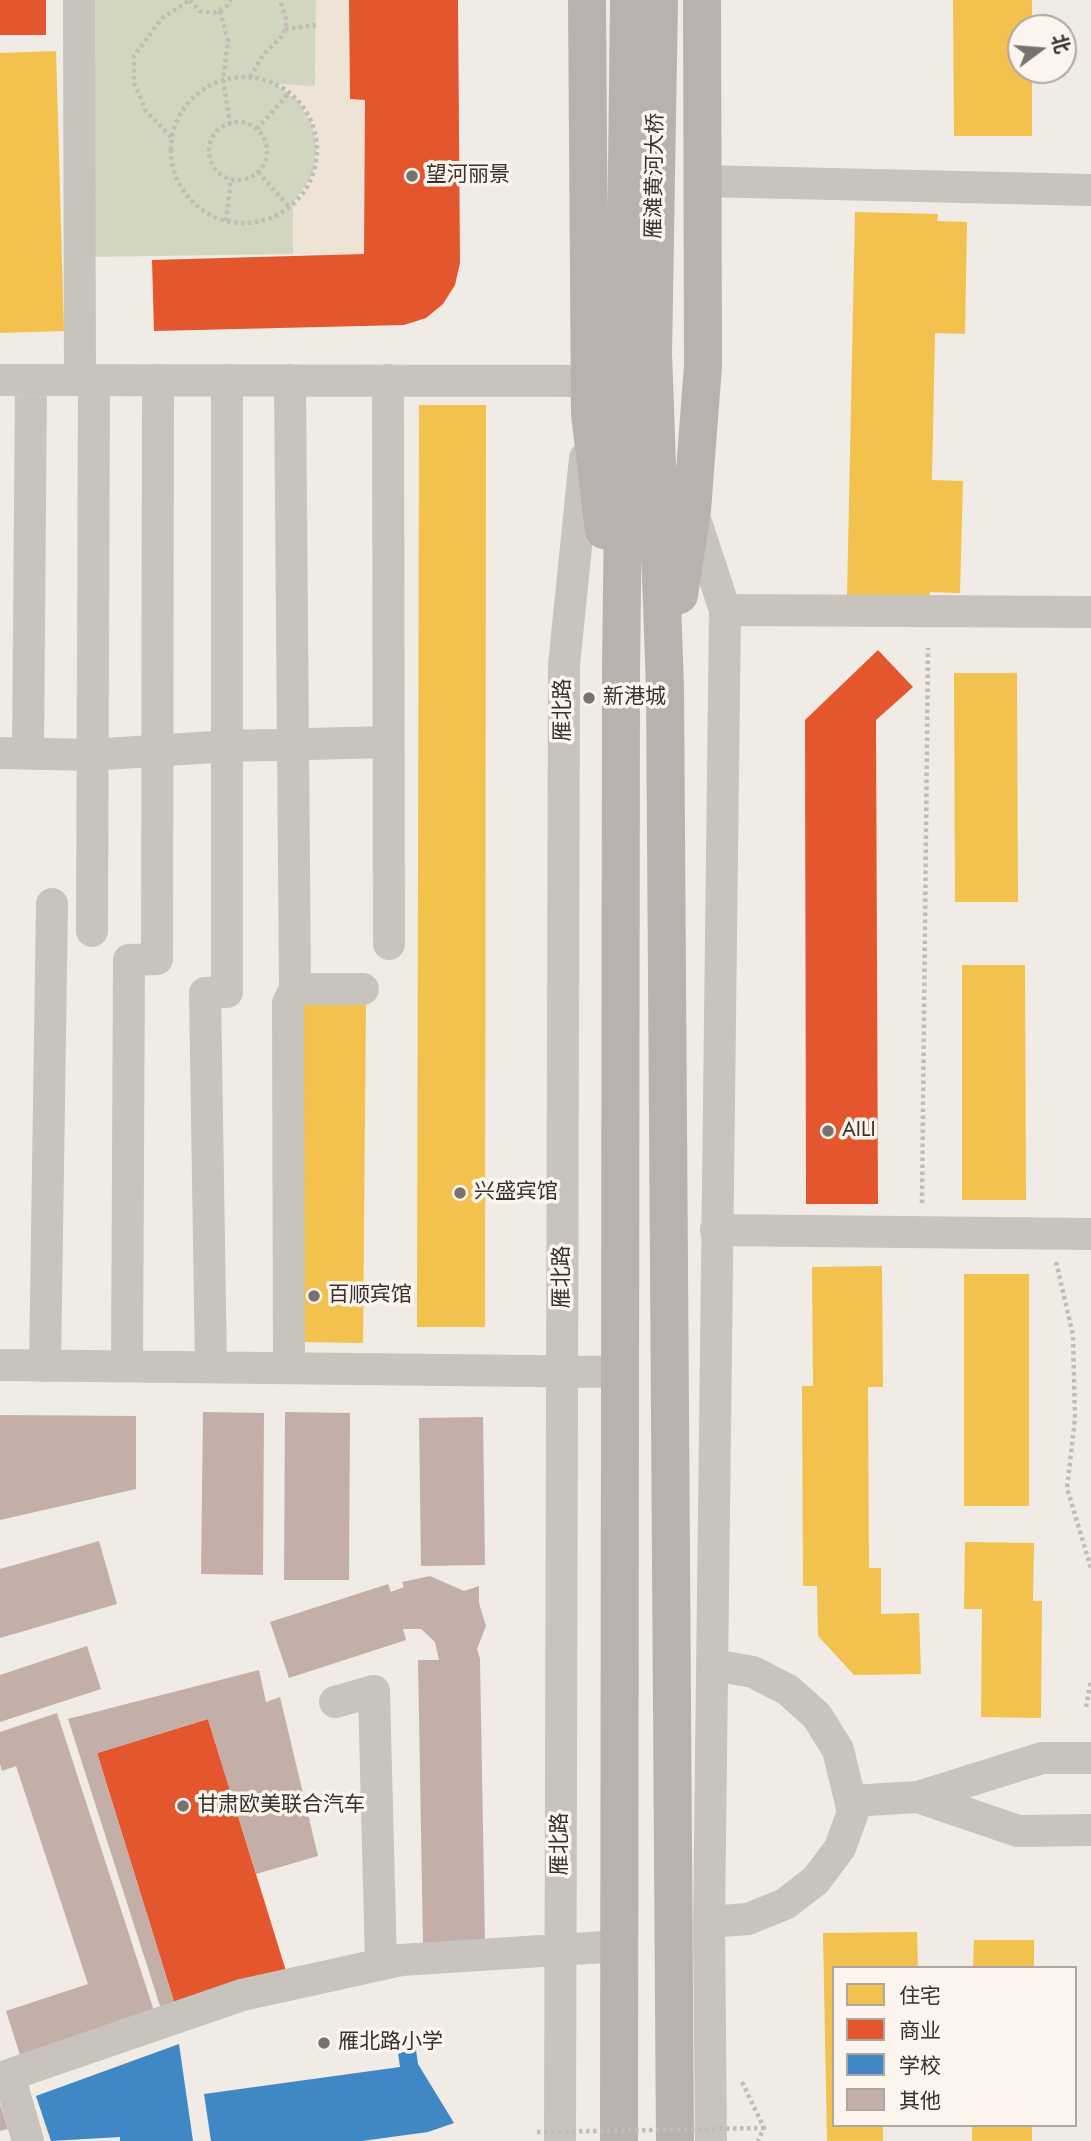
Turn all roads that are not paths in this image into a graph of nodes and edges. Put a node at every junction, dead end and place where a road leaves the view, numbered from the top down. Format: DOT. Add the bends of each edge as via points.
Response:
graph roads {
  1 [pos="79,0"];
  2 [pos="587,0"];
  3 [pos="629,0"];
  4 [pos="659,0"];
  5 [pos="702,0"];
  6 [pos="703,181"];
  7 [pos="1091,190"];
  8 [pos="640,352"];
  9 [pos="0,380"];
  10 [pos="31,380"];
  11 [pos="87,380"];
  12 [pos="158,380"];
  13 [pos="227,380"];
  14 [pos="290,380"];
  15 [pos="388,380"];
  16 [pos="590,398"];
  17 [pos="692,510"];
  18 [pos="725,610"];
  19 [pos="1091,612"];
  20 [pos="621,671"];
  21 [pos="666,688"];
  22 [pos="388,742"];
  23 [pos="292,744"];
  24 [pos="229,746"];
  25 [pos="157,750"];
  26 [pos="14,753"];
  27 [pos="90,755"];
  28 [pos="52,904"];
  29 [pos="92,931"];
  30 [pos="389,944"];
  31 [pos="295,989"];
  32 [pos="363,989"];
  33 [pos="716,1230"];
  34 [pos="1091,1234"];
  35 [pos="0,1365"];
  36 [pos="45,1366"];
  37 [pos="127,1366"];
  38 [pos="211,1367"];
  39 [pos="289,1368"];
  40 [pos="563,1371"];
  41 [pos="621,1372"];
  42 [pos="714,1665"];
  43 [pos="335,1702"];
  44 [pos="1091,1758"];
  45 [pos="918,1797"];
  46 [pos="851,1801"];
  47 [pos="1091,1830"];
  48 [pos="709,1922"];
  49 [pos="620,1947"];
  50 [pos="561,1949"];
  51 [pos="381,1964"];
  52 [pos="548,2136"];
  53 [pos="28,2141"];
  54 [pos="619,2141"];
  55 [pos="675,2141"];
  56 [pos="711,2141"];
  1 -- 11 [label="street"];
  2 -- 16 [label="main road"];
  3 -- 8 [label="main road, 雁滩黄河大桥"];
  4 -- 8 [label="main road, 雁滩黄河大桥"];
  5 -- 6 [label="main road"];
  6 -- 7 [label="street"];
  6 -- 17 [label="main road" via="703,366"];
  8 -- 20 [label="main road"];
  8 -- 21 [label="main road"];
  9 -- 10 [label="street"];
  10 -- 11 [label="street"];
  10 -- 26 [label="street"];
  11 -- 12 [label="street"];
  11 -- 27 [label="street"];
  12 -- 13 [label="street"];
  12 -- 25 [label="street"];
  13 -- 14 [label="street"];
  13 -- 24 [label="street"];
  14 -- 15 [label="street"];
  14 -- 23 [label="street"];
  15 -- 16 [label="street"];
  15 -- 22 [label="street"];
  16 -- 20 [label="main road"];
  16 -- 40 [label="street, 雁北路" via="564,665"];
  17 -- 18 [label="street"];
  17 -- 21 [label="main road"];
  18 -- 19 [label="street"];
  18 -- 33 [label="street"];
  20 -- 41 [label="main road"];
  21 -- 55 [label="main road"];
  22 -- 23 [label="street"];
  22 -- 30 [label="street"];
  23 -- 24 [label="street"];
  23 -- 31 [label="street"];
  24 -- 25 [label="street"];
  24 -- 38 [label="street" via="227,992 205,993"];
  25 -- 27 [label="street"];
  25 -- 37 [label="street" via="157,959 129,960"];
  26 -- 27 [label="street"];
  27 -- 29 [label="street"];
  28 -- 36 [label="street"];
  31 -- 32 [label="street"];
  31 -- 39 [label="street" via="288,1003"];
  33 -- 34 [label="street"];
  33 -- 42 [label="street"];
  35 -- 36 [label="street"];
  36 -- 37 [label="street"];
  37 -- 38 [label="street"];
  38 -- 39 [label="street"];
  39 -- 40 [label="street"];
  40 -- 41 [label="street"];
  40 -- 50 [label="street, 雁北路"];
  41 -- 49 [label="main road"];
  42 -- 46 [label="street" via="753,1672 788,1690 817,1716 838,1750"];
  42 -- 48 [label="street"];
  43 -- 51 [label="street" via="374,1691"];
  44 -- 45 [label="street" via="1042,1758"];
  45 -- 46 [label="street"];
  45 -- 47 [label="street" via="1018,1831"];
  46 -- 48 [label="street" via="853,1812 840,1848 816,1880 785,1904 748,1919"];
  48 -- 56 [label="street"];
  49 -- 50 [label="street"];
  49 -- 54 [label="main road"];
  50 -- 51 [label="street"];
  50 -- 52 [label="street, 雁北路"];
  51 -- 53 [label="street" via="242,1996 9,2075"];
}
